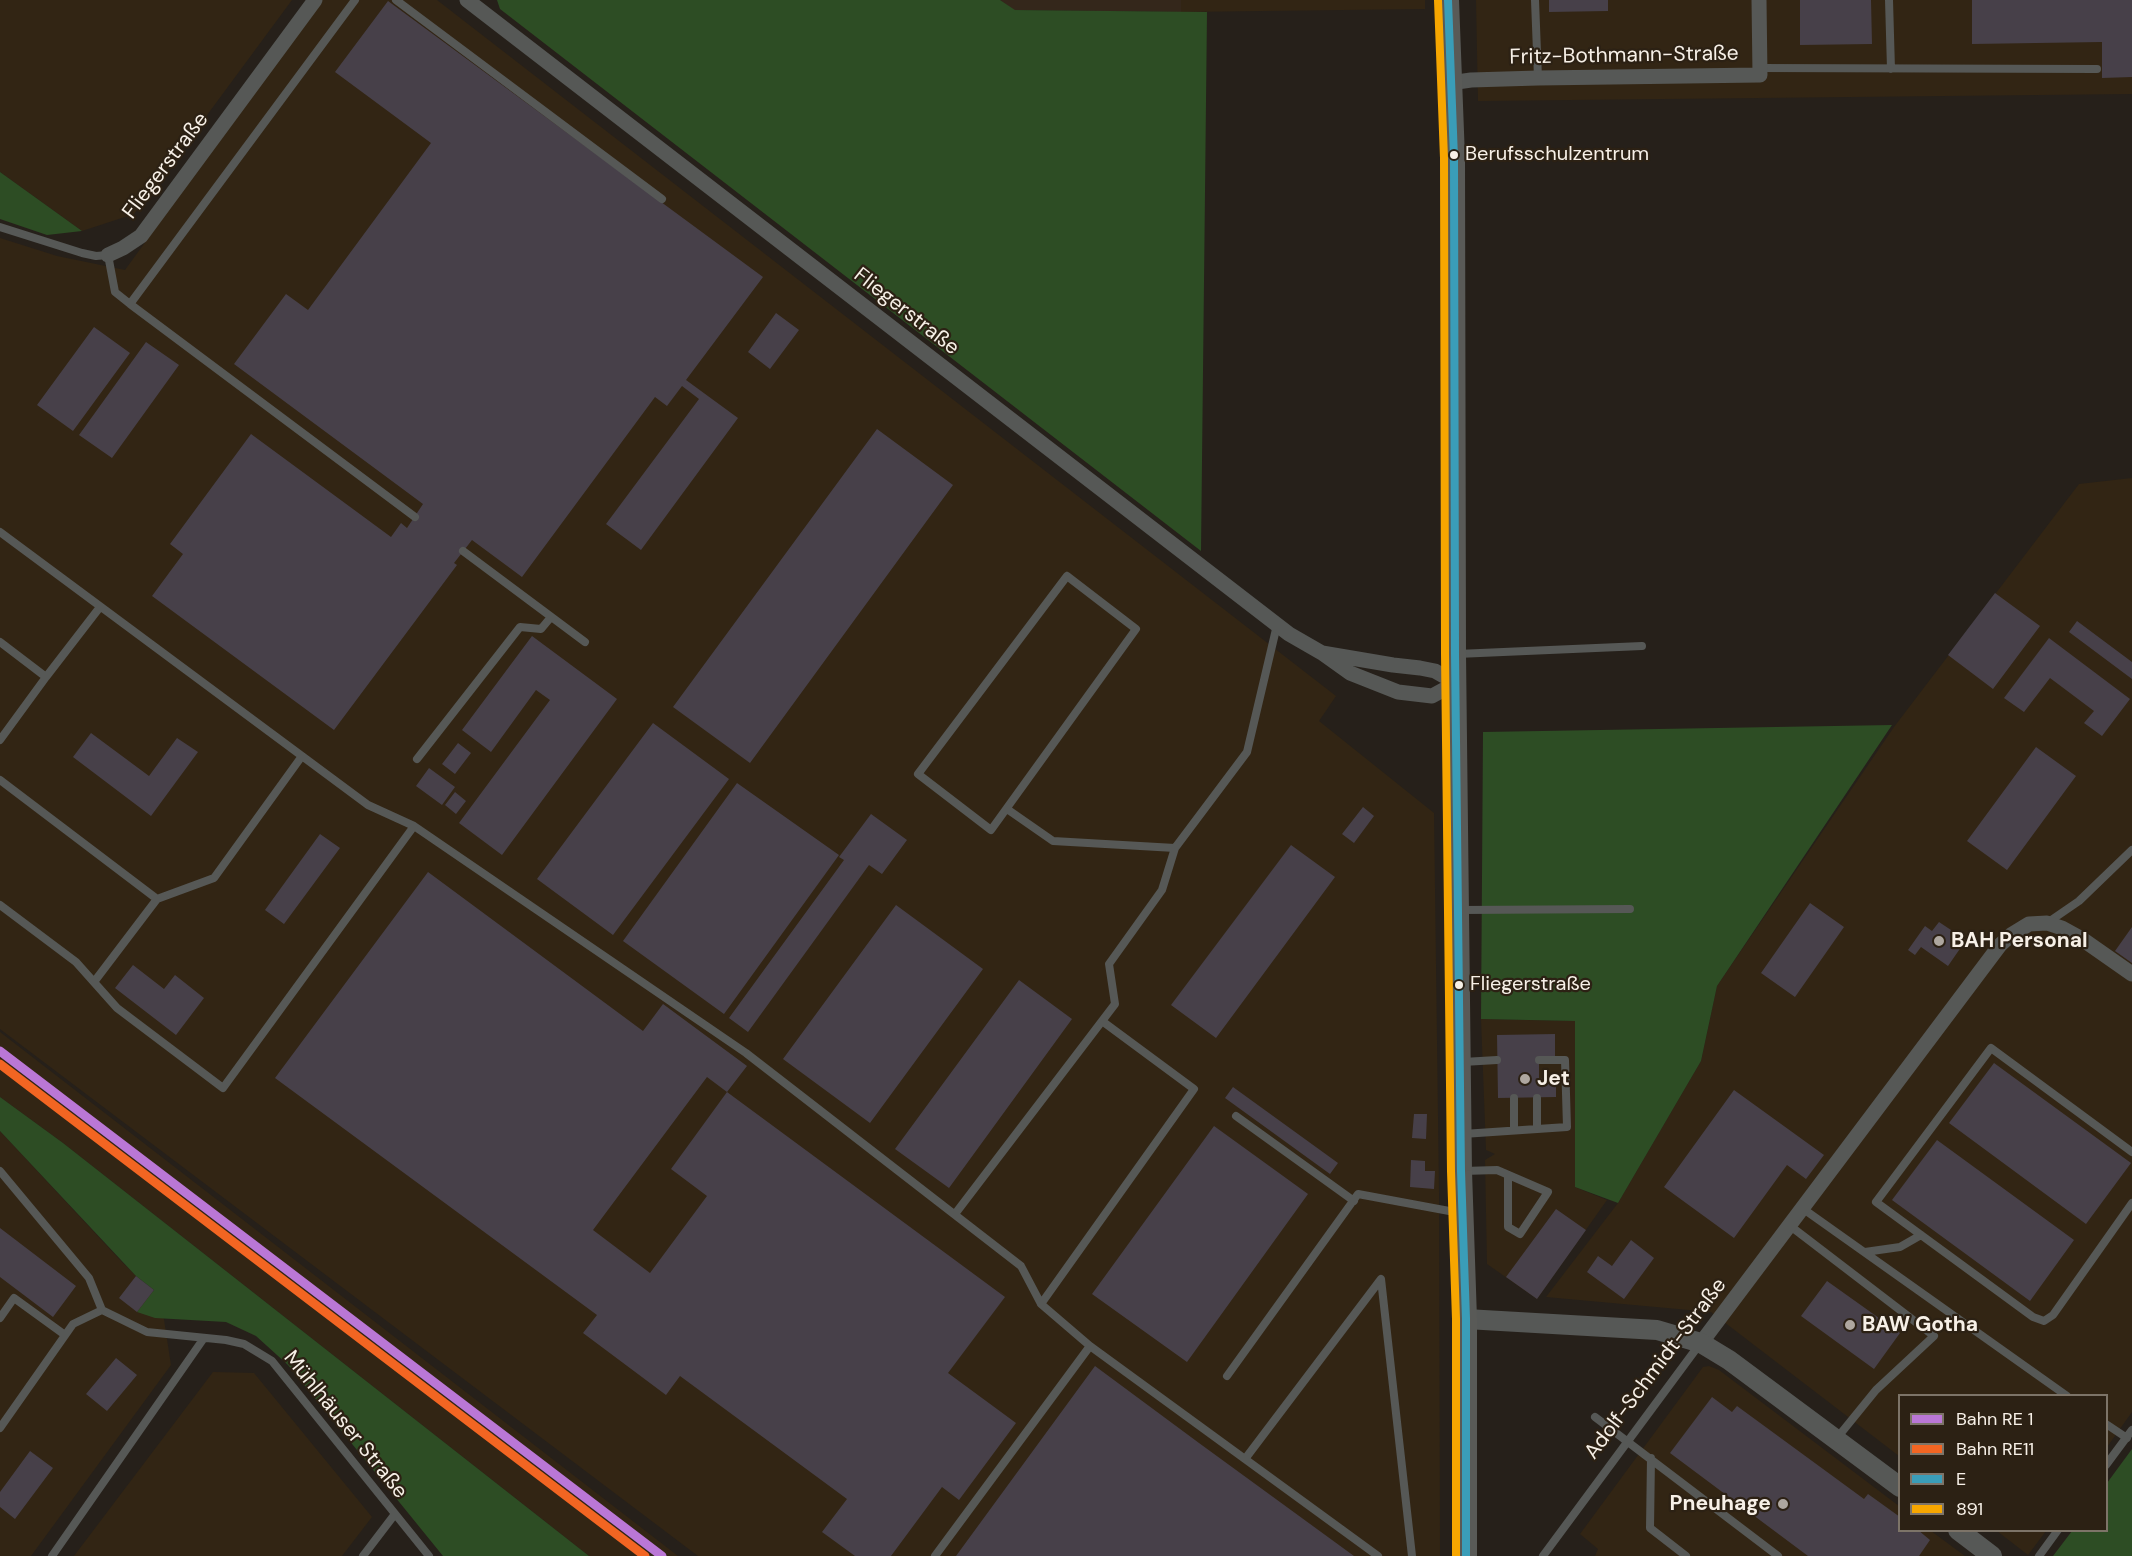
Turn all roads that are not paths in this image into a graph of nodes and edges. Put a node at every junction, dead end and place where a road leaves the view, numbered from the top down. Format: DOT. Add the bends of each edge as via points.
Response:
graph roads {
  1 [pos="315,0"];
  2 [pos="354,0"];
  3 [pos="396,0"];
  4 [pos="467,0"];
  5 [pos="1448,0"];
  6 [pos="1535,0"];
  7 [pos="1759,0"];
  8 [pos="1889,0"];
  9 [pos="1760,68"];
  10 [pos="1891,69"];
  11 [pos="2097,69"];
  12 [pos="1538,78"];
  13 [pos="1450,83"];
  14 [pos="662,199"];
  15 [pos="0,227"];
  16 [pos="108,255"];
  17 [pos="130,304"];
  18 [pos="415,517"];
  19 [pos="0,532"];
  20 [pos="463,551"];
  21 [pos="100,607"];
  22 [pos="551,617"];
  23 [pos="1277,625"];
  24 [pos="0,642"];
  25 [pos="585,642"];
  26 [pos="1642,646"];
  27 [pos="1322,653"];
  28 [pos="1455,654"];
  29 [pos="46,677"];
  30 [pos="1456,683"];
  31 [pos="0,740"];
  32 [pos="302,756"];
  33 [pos="417,759"];
  34 [pos="0,780"];
  35 [pos="1007,809"];
  36 [pos="414,825"];
  37 [pos="1175,848"];
  38 [pos="2132,849"];
  39 [pos="158,899"];
  40 [pos="0,904"];
  41 [pos="1630,909"];
  42 [pos="1459,910"];
  43 [pos="2048,923"];
  44 [pos="2132,975"];
  45 [pos="94,982"];
  46 [pos="1102,1021"];
  47 [pos="1497,1060"];
  48 [pos="1539,1060"];
  49 [pos="1460,1062"];
  50 [pos="1514,1098"];
  51 [pos="1537,1098"];
  52 [pos="1236,1116"];
  53 [pos="1538,1129"];
  54 [pos="1515,1130"];
  55 [pos="1461,1134"];
  56 [pos="2132,1152"];
  57 [pos="1461,1171"];
  58 [pos="0,1172"];
  59 [pos="1508,1175"];
  60 [pos="1354,1201"];
  61 [pos="2132,1203"];
  62 [pos="1802,1208"];
  63 [pos="955,1214"];
  64 [pos="1462,1214"];
  65 [pos="1789,1225"];
  66 [pos="1921,1235"];
  67 [pos="1865,1252"];
  68 [pos="1041,1304"];
  69 [pos="102,1310"];
  70 [pos="0,1318"];
  71 [pos="1466,1319"];
  72 [pos="65,1335"];
  73 [pos="204,1338"];
  74 [pos="1701,1343"];
  75 [pos="1090,1346"];
  76 [pos="1227,1376"];
  77 [pos="2066,1394"];
  78 [pos="1595,1417"];
  79 [pos="2108,1425"];
  80 [pos="0,1428"];
  81 [pos="2132,1430"];
  82 [pos="2127,1438"];
  83 [pos="1836,1439"];
  84 [pos="1628,1441"];
  85 [pos="1651,1458"];
  86 [pos="1245,1459"];
  87 [pos="2108,1462"];
  88 [pos="1898,1486"];
  89 [pos="395,1514"];
  90 [pos="1961,1532"];
  91 [pos="2057,1532"];
  92 [pos="52,1556"];
  93 [pos="363,1556"];
  94 [pos="429,1556"];
  95 [pos="935,1556"];
  96 [pos="1378,1556"];
  97 [pos="1412,1556"];
  98 [pos="1466,1556"];
  99 [pos="1543,1556"];
  100 [pos="1686,1556"];
  101 [pos="1778,1556"];
  102 [pos="1992,1556"];
  103 [pos="2039,1556"];
  1 -- 16 [label="street, Fliegerstraße" via="141,236"];
  2 -- 17 [label="lane"];
  3 -- 14 [label="lane"];
  4 -- 23 [label="street, Fliegerstraße"];
  5 -- 13 [label="main road"];
  6 -- 12 [label="lane"];
  7 -- 9 [label="street, Fritz-Bothmann-Straße"];
  8 -- 10 [label="lane"];
  9 -- 10 [label="lane"];
  9 -- 12 [label="street, Fritz-Bothmann-Straße" via="1760,75"];
  10 -- 11 [label="lane"];
  12 -- 13 [label="street, Fritz-Bothmann-Straße"];
  13 -- 28 [label="main road" via="1454,148"];
  15 -- 16 [label="lane" via="82,253"];
  16 -- 17 [label="lane" via="114,292"];
  17 -- 18 [label="lane"];
  19 -- 21 [label="lane"];
  20 -- 22 [label="lane"];
  21 -- 29 [label="lane"];
  21 -- 32 [label="lane"];
  22 -- 25 [label="lane"];
  22 -- 33 [label="lane" via="541,629 520,627"];
  23 -- 27 [label="street, Fliegerstraße"];
  23 -- 37 [label="lane" via="1247,752"];
  24 -- 29 [label="lane"];
  26 -- 28 [label="lane"];
  27 -- 30 [label="street, Fliegerstraße" via="1435,671"];
  27 -- 30 [label="street, Fliegerstraße" via="1350,673 1405,693 1432,696"];
  28 -- 30 [label="main road"];
  29 -- 31 [label="lane"];
  30 -- 42 [label="main road"];
  32 -- 36 [label="lane" via="368,805"];
  32 -- 39 [label="lane" via="214,878"];
  34 -- 39 [label="lane"];
  35 -- 35 [label="lane" via="1136,629 1066,576 918,774 991,830"];
  35 -- 37 [label="lane" via="1053,841"];
  36 -- 45 [label="lane" via="223,1088 117,1008"];
  36 -- 63 [label="lane" via="746,1053"];
  37 -- 46 [label="lane" via="1162,890 1109,964 1115,1004"];
  38 -- 43 [label="lane" via="2079,901"];
  39 -- 45 [label="lane"];
  40 -- 45 [label="lane" via="76,962"];
  41 -- 42 [label="lane"];
  42 -- 49 [label="main road"];
  43 -- 44 [label="street" via="2082,939"];
  43 -- 62 [label="street, Adolf-Schmidt-Straße" via="2029,924 2000,945"];
  46 -- 63 [label="lane"];
  46 -- 68 [label="lane" via="1194,1089"];
  47 -- 49 [label="lane"];
  48 -- 53 [label="lane" via="1565,1060 1567,1127"];
  49 -- 55 [label="main road"];
  50 -- 54 [label="lane"];
  51 -- 53 [label="lane"];
  52 -- 60 [label="lane"];
  53 -- 54 [label="lane"];
  54 -- 55 [label="lane"];
  55 -- 57 [label="main road"];
  56 -- 66 [label="lane" via="1991,1048 1876,1202"];
  57 -- 59 [label="lane" via="1497,1170"];
  57 -- 64 [label="main road"];
  58 -- 69 [label="lane" via="89,1278"];
  59 -- 59 [label="lane" via="1548,1192 1520,1234 1508,1227"];
  60 -- 64 [label="lane" via="1358,1194"];
  60 -- 76 [label="lane"];
  61 -- 66 [label="lane" via="2053,1315 2044,1321 2033,1317"];
  62 -- 65 [label="street, Adolf-Schmidt-Straße"];
  62 -- 67 [label="lane"];
  63 -- 68 [label="lane" via="1021,1266"];
  64 -- 71 [label="main road"];
  65 -- 74 [label="street, Adolf-Schmidt-Straße"];
  65 -- 83 [label="lane" via="1934,1336 1876,1390"];
  66 -- 67 [label="lane" via="1900,1247"];
  67 -- 77 [label="lane"];
  68 -- 75 [label="lane"];
  69 -- 72 [label="lane" via="73,1324"];
  69 -- 73 [label="lane, Mühlhäuser Straße" via="147,1332"];
  70 -- 72 [label="lane" via="14,1298"];
  71 -- 74 [label="street" via="1658,1330"];
  71 -- 98 [label="main road"];
  72 -- 80 [label="lane"];
  73 -- 89 [label="lane, Mühlhäuser Straße" via="244,1344 272,1361"];
  73 -- 92 [label="lane"];
  74 -- 83 [label="street"];
  74 -- 84 [label="lane, Adolf-Schmidt-Straße"];
  75 -- 86 [label="lane"];
  75 -- 95 [label="lane"];
  78 -- 84 [label="lane"];
  79 -- 82 [label="lane"];
  81 -- 82 [label="lane"];
  82 -- 87 [label="lane"];
  83 -- 88 [label="street"];
  84 -- 85 [label="lane"];
  84 -- 99 [label="lane, Adolf-Schmidt-Straße"];
  85 -- 100 [label="lane" via="1650,1528"];
  85 -- 101 [label="lane"];
  86 -- 96 [label="lane"];
  86 -- 97 [label="lane" via="1381,1280"];
  89 -- 93 [label="lane"];
  89 -- 94 [label="lane, Mühlhäuser Straße"];
  90 -- 102 [label="street"];
  91 -- 103 [label="lane"];
}
